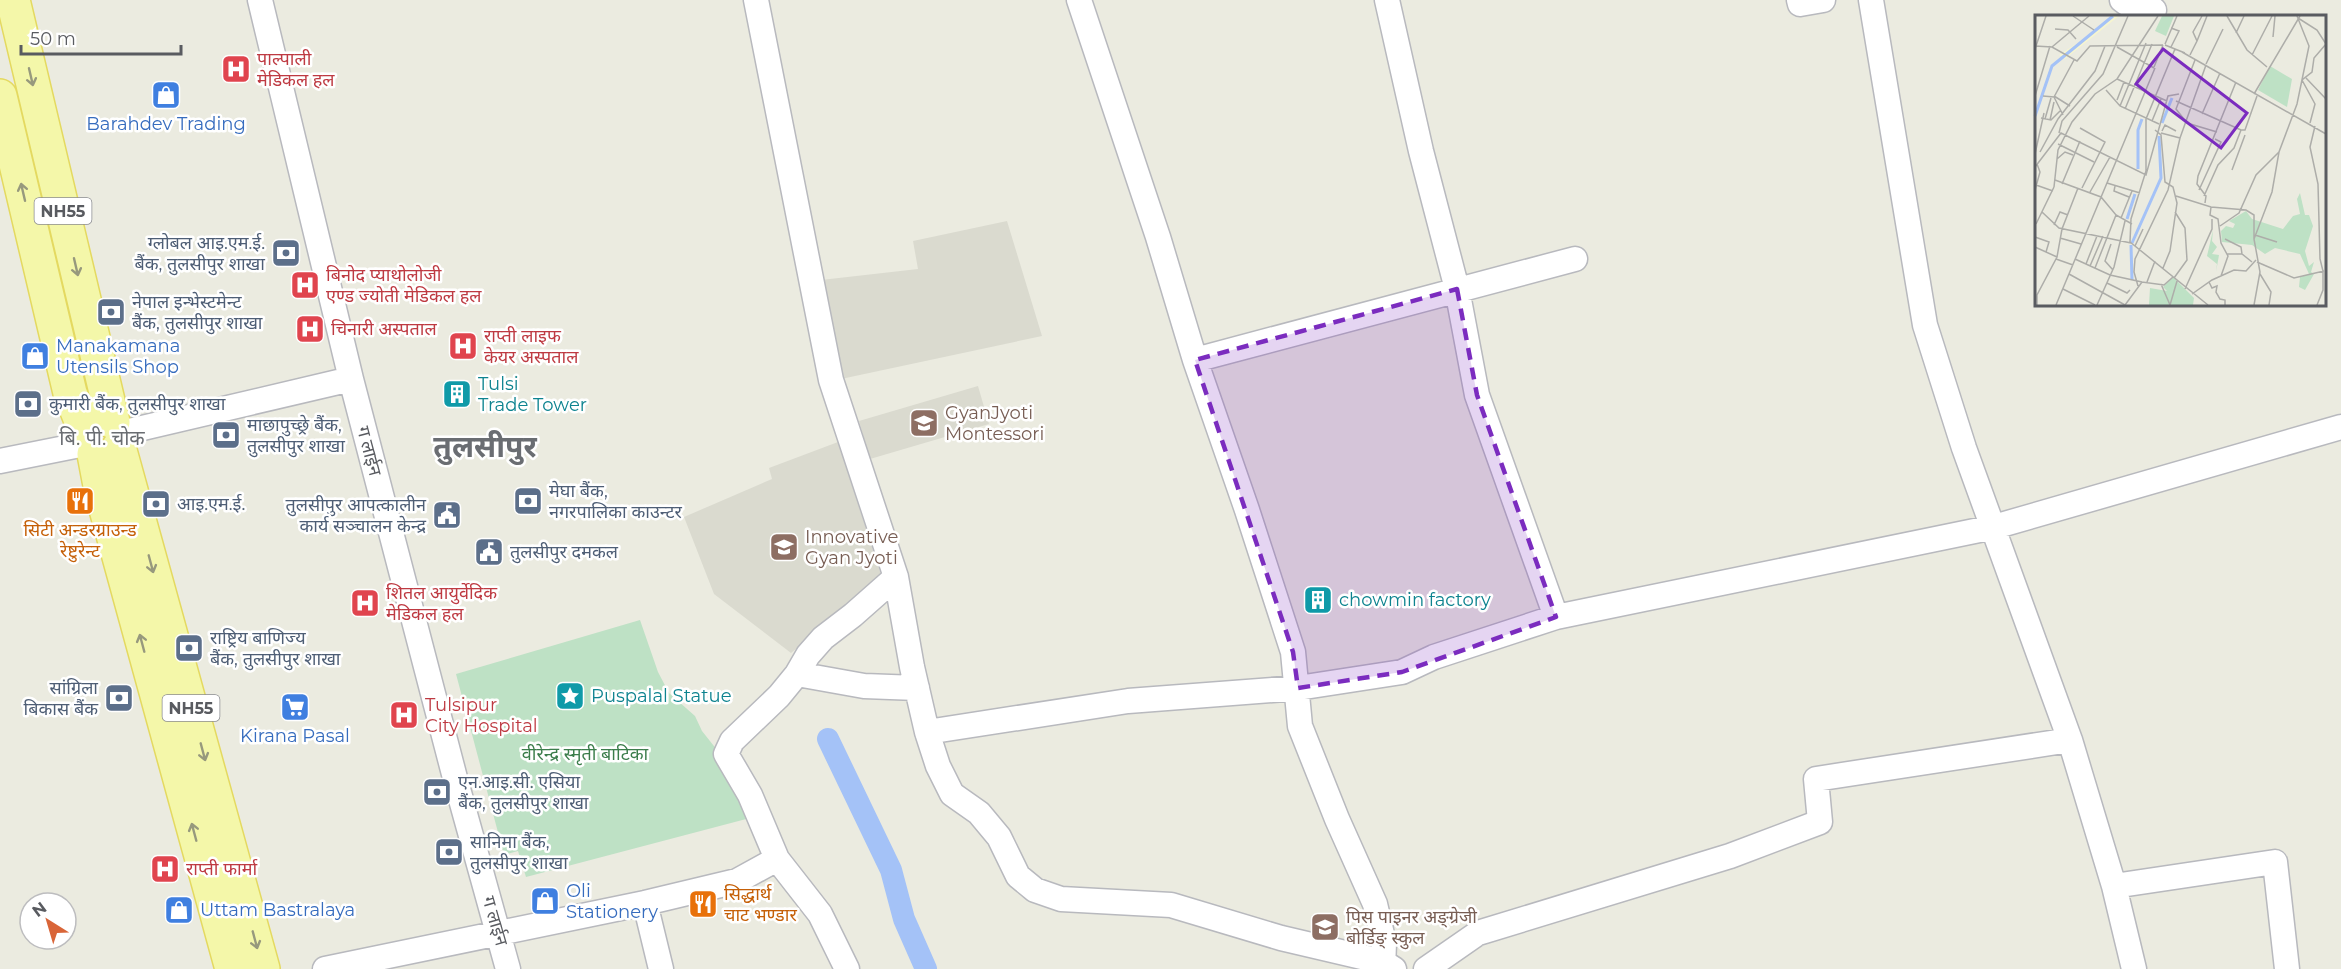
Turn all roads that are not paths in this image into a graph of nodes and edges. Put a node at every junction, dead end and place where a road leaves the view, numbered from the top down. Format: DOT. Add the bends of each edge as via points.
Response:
graph roads {
  1 [pos="13,0"];
  2 [pos="260,0"];
  3 [pos="756,0"];
  4 [pos="1079,0"];
  5 [pos="1387,0"];
  6 [pos="1799,0"];
  7 [pos="1823,0"];
  8 [pos="1871,0"];
  9 [pos="2122,0"];
  10 [pos="2154,10"];
  11 [pos="0,96"];
  12 [pos="1575,259"];
  13 [pos="1457,290"];
  14 [pos="1195,360"];
  15 [pos="351,379"];
  16 [pos="2341,427"];
  17 [pos="103,439"];
  18 [pos="0,461"];
  19 [pos="1994,527"];
  20 [pos="896,578"];
  21 [pos="1556,617"];
  22 [pos="797,674"];
  23 [pos="917,688"];
  24 [pos="1298,688"];
  25 [pos="927,732"];
  26 [pos="2070,740"];
  27 [pos="777,859"];
  28 [pos="2114,886"];
  29 [pos="645,903"];
  30 [pos="498,933"];
  31 [pos="1387,967"];
  32 [pos="231,969"];
  33 [pos="263,969"];
  34 [pos="325,969"];
  35 [pos="508,969"];
  36 [pos="661,969"];
  37 [pos="847,969"];
  38 [pos="1426,969"];
  39 [pos="2134,969"];
  40 [pos="2286,969"];
  1 -- 17 [label="main road, NH55, one-way"];
  2 -- 15 [label="street, ग लाईन"];
  3 -- 20 [label="street" via="831,380"];
  4 -- 14 [label="street"];
  5 -- 13 [label="street"];
  6 -- 7 [label="street" via="1800,4"];
  8 -- 19 [label="street" via="1925,325"];
  9 -- 10 [label="street"];
  17 -- 11 [label="main road, NH55, one-way" via="70,393"];
  12 -- 13 [label="street"];
  13 -- 14 [label="street"];
  13 -- 21 [label="street" via="1477,395"];
  14 -- 24 [label="street" via="1290,642"];
  15 -- 17 [label="street"];
  15 -- 30 [label="street, ग लाईन"];
  16 -- 19 [label="street"];
  17 -- 18 [label="street"];
  32 -- 17 [label="main road, NH55, one-way" via="101,491"];
  17 -- 33 [label="main road, NH55, one-way"];
  19 -- 21 [label="street"];
  19 -- 26 [label="street"];
  20 -- 22 [label="street" via="822,638"];
  20 -- 23 [label="street"];
  21 -- 24 [label="street" via="1434,657 1402,672"];
  22 -- 23 [label="street" via="864,686"];
  22 -- 27 [label="street" via="732,741 726,754 750,795"];
  23 -- 25 [label="street"];
  24 -- 25 [label="street" via="1128,701"];
  24 -- 31 [label="street" via="1300,726 1375,904"];
  25 -- 31 [label="street" via="952,794 979,813 999,837 1018,876 1035,890 1061,899 1171,905"];
  26 -- 28 [label="street"];
  26 -- 38 [label="street" via="1816,779 1820,822 1730,856 1478,933"];
  27 -- 29 [label="street" via="737,881"];
  27 -- 37 [label="street" via="820,914"];
  28 -- 39 [label="street"];
  28 -- 40 [label="street" via="2275,862"];
  29 -- 30 [label="street"];
  29 -- 36 [label="street"];
  30 -- 34 [label="street"];
  30 -- 35 [label="street, ग लाईन"];
}
